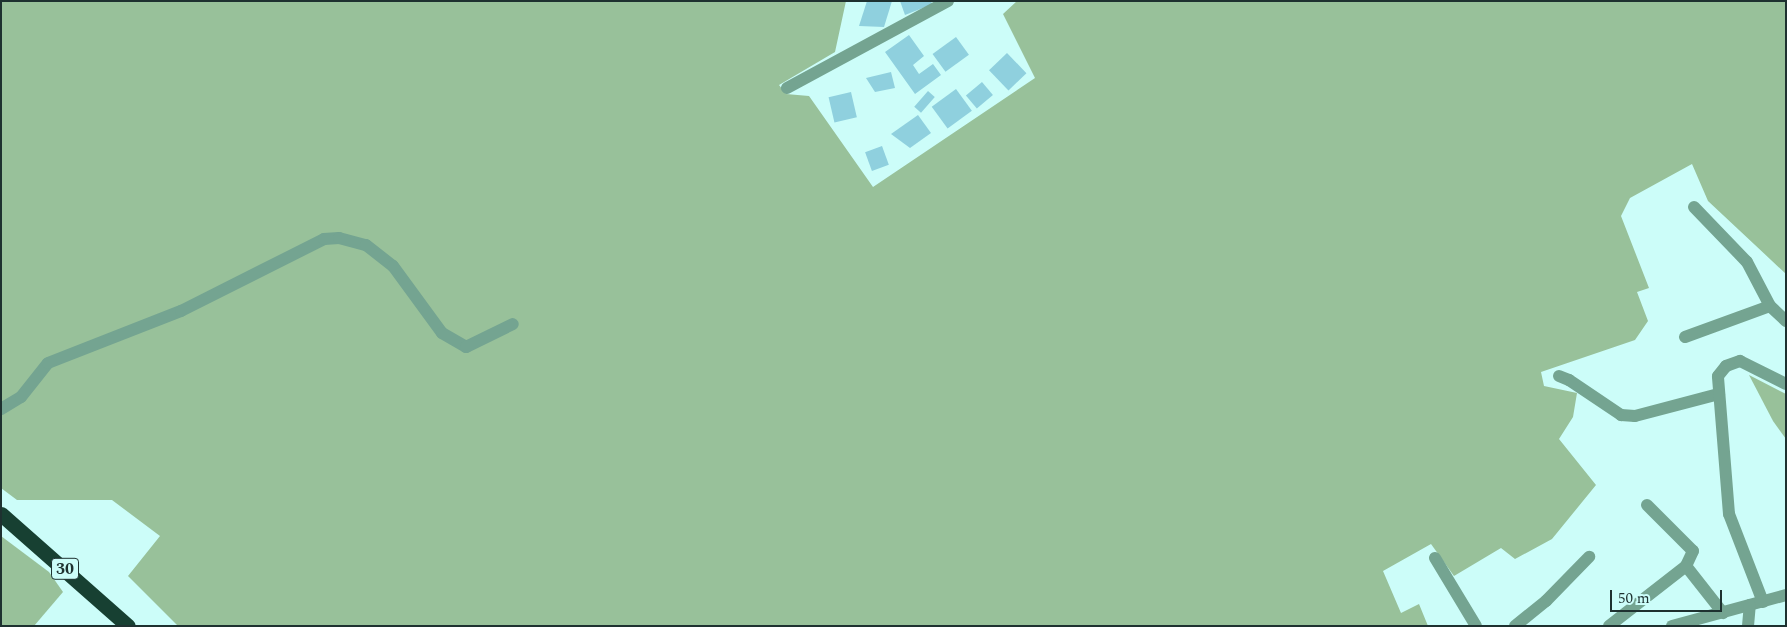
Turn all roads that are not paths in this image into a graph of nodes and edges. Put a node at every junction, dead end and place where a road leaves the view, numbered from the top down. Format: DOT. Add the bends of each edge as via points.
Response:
graph roads {
  1 [pos="948,1"];
  2 [pos="787,88"];
  3 [pos="1694,207"];
  4 [pos="1770,306"];
  5 [pos="1786,321"];
  6 [pos="513,324"];
  7 [pos="1685,337"];
  8 [pos="1559,376"];
  9 [pos="1786,384"];
  10 [pos="1719,394"];
  11 [pos="1,409"];
  12 [pos="1647,505"];
  13 [pos="1,514"];
  14 [pos="1590,557"];
  15 [pos="1435,558"];
  16 [pos="1686,566"];
  17 [pos="1786,595"];
  18 [pos="1763,602"];
  19 [pos="1750,606"];
  20 [pos="1723,612"];
  21 [pos="128,626"];
  22 [pos="1476,626"];
  23 [pos="1515,626"];
  24 [pos="1609,626"];
  25 [pos="1672,626"];
  26 [pos="1748,626"];
  1 -- 2 [label="street"];
  3 -- 4 [label="street" via="1747,262"];
  4 -- 5 [label="street"];
  4 -- 7 [label="street"];
  6 -- 11 [label="street" via="466,347 442,332 407,281 366,245 339,238 324,239 181,311 48,363 21,397"];
  8 -- 10 [label="street" via="1621,415 1634,416"];
  9 -- 10 [label="street" via="1740,361 1726,366 1718,376"];
  10 -- 18 [label="street" via="1729,514"];
  12 -- 16 [label="street" via="1693,551"];
  13 -- 21 [label="highway, 30"];
  14 -- 23 [label="street" via="1546,601"];
  15 -- 22 [label="street"];
  16 -- 20 [label="street"];
  16 -- 24 [label="street"];
  17 -- 18 [label="street"];
  18 -- 19 [label="street"];
  19 -- 20 [label="street"];
  19 -- 26 [label="street"];
  20 -- 25 [label="street"];
}
